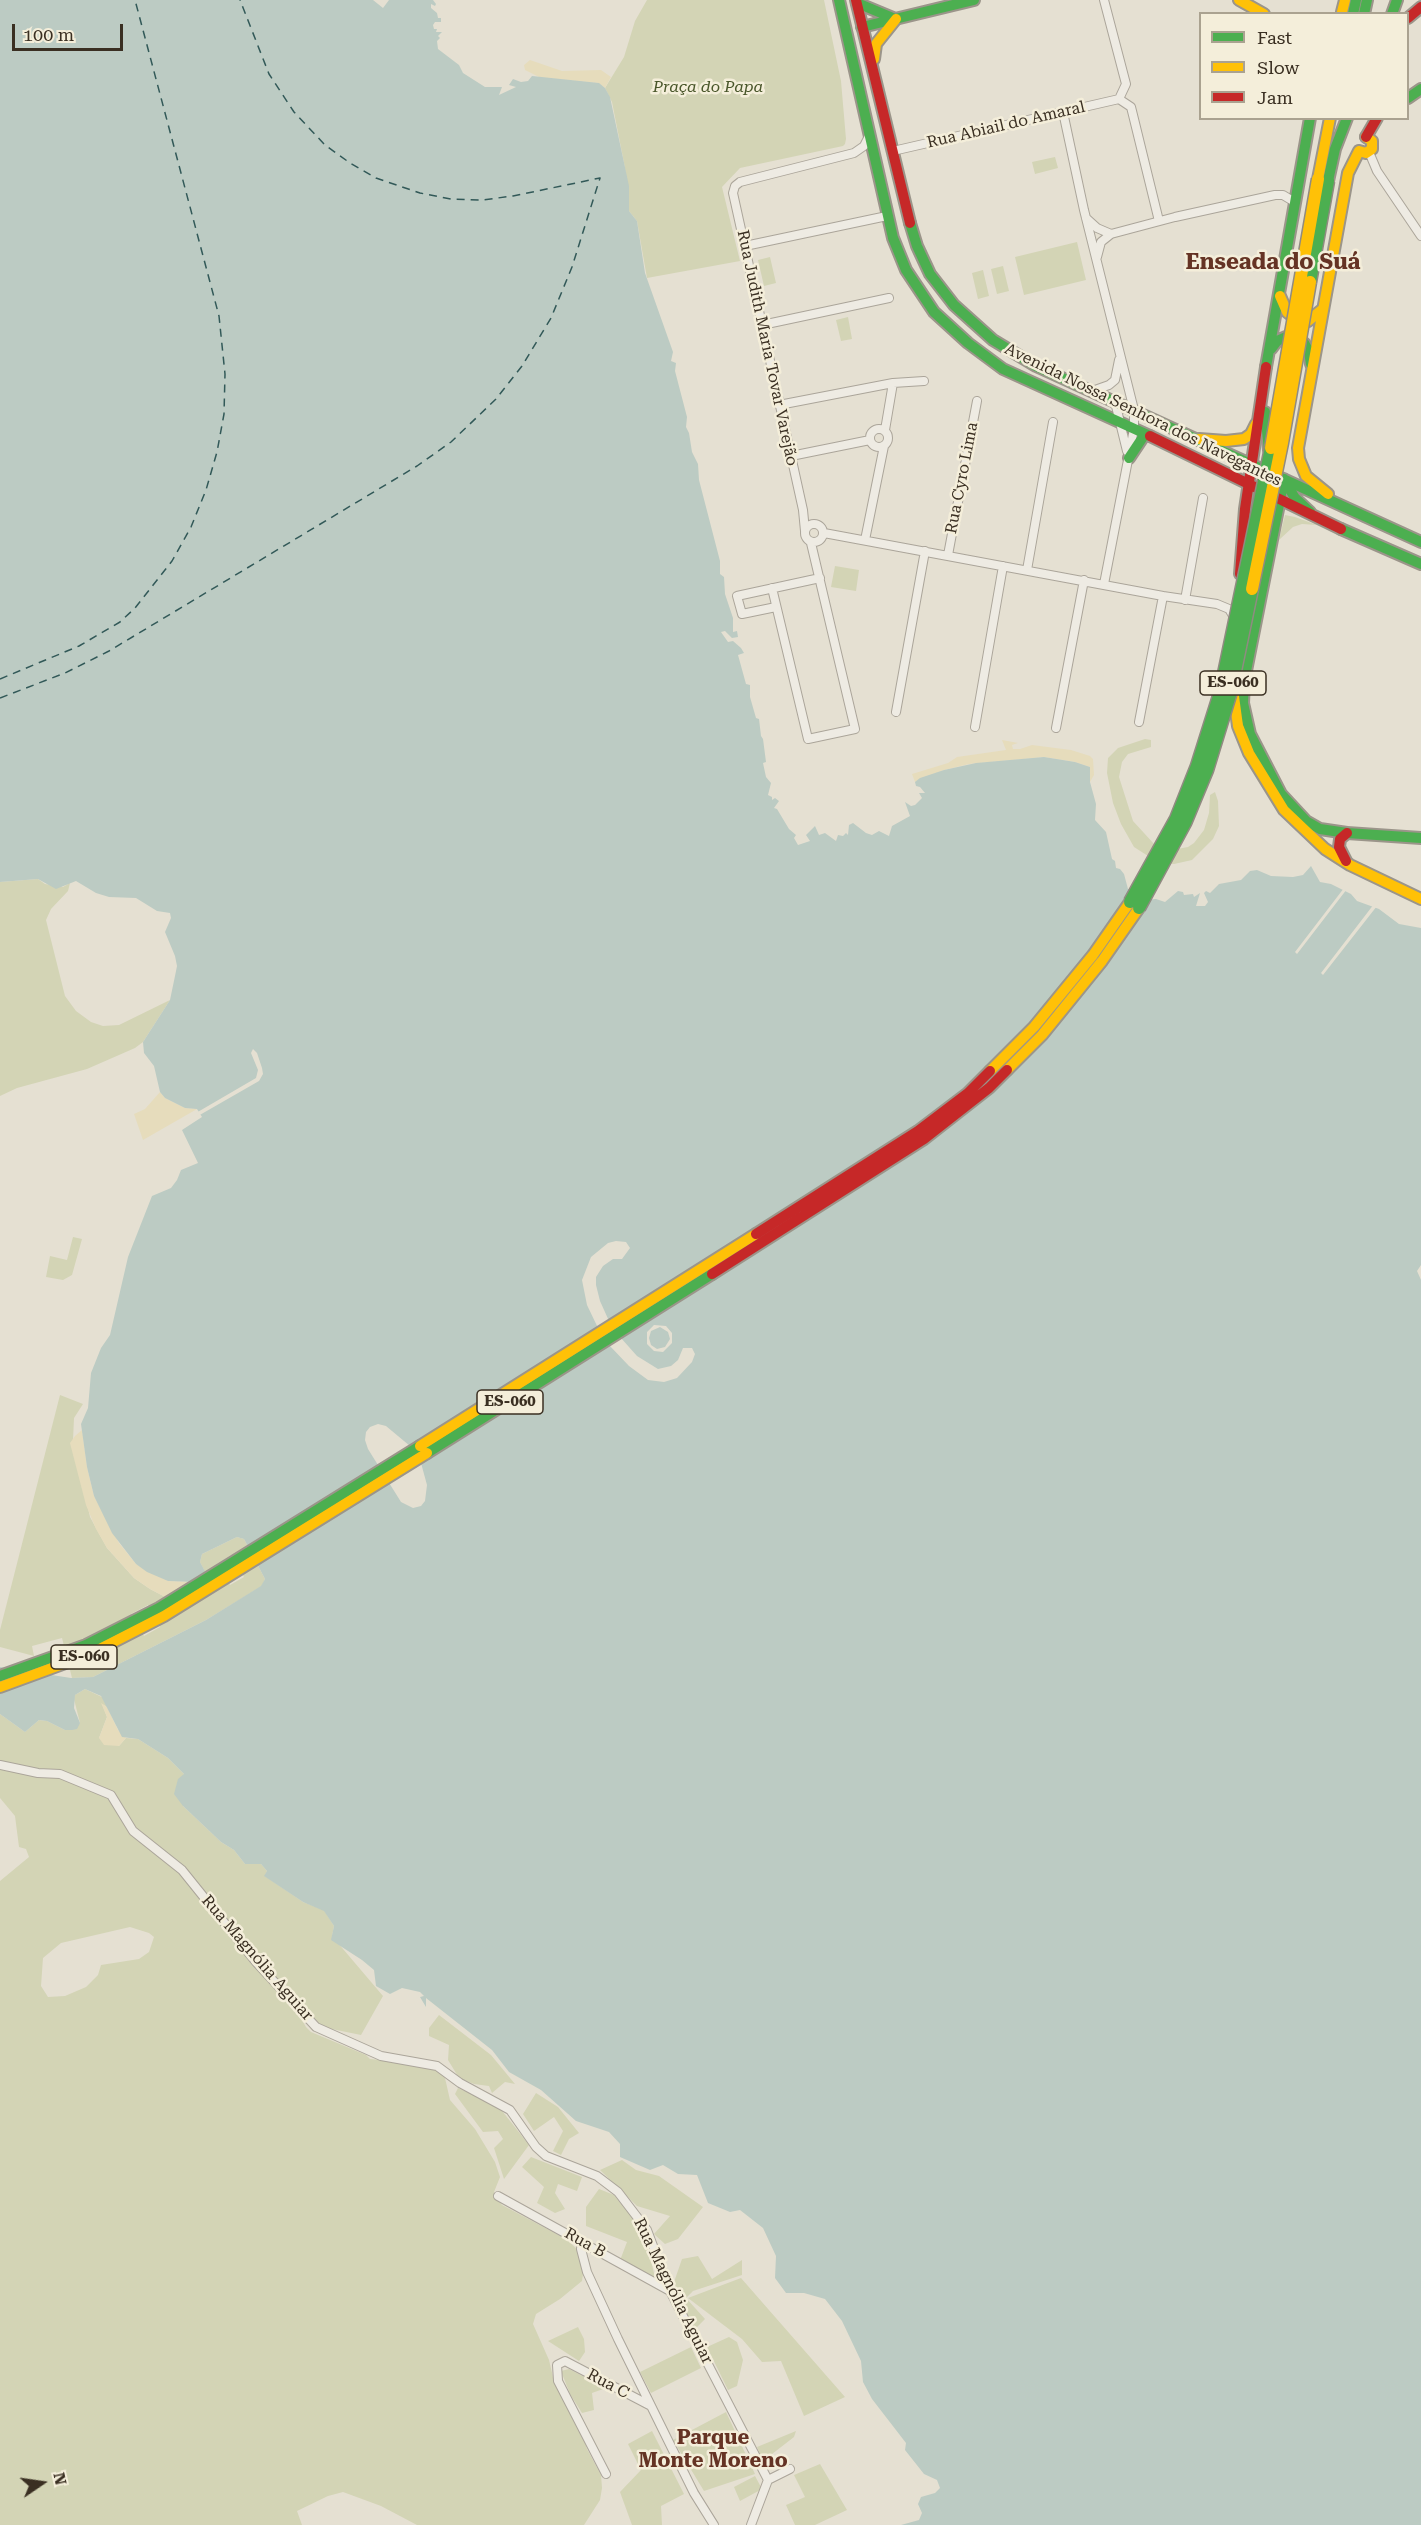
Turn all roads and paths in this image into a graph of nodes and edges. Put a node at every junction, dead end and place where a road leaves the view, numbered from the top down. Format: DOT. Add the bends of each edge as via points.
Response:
graph roads {
  1 [pos="842,0"];
  2 [pos="974,0"];
  3 [pos="1104,0"];
  4 [pos="1239,0"];
  5 [pos="1356,0"];
  6 [pos="857,2"];
  7 [pos="1421,7"];
  8 [pos="1347,8"];
  9 [pos="1260,12"];
  10 [pos="1409,16"];
  11 [pos="896,19"];
  12 [pos="862,27"];
  13 [pos="873,67"];
  14 [pos="1119,99"];
  15 [pos="1062,112"];
  16 [pos="1310,120"];
  17 [pos="1330,120"];
  18 [pos="1346,120"];
  19 [pos="1352,120"];
  20 [pos="1376,120"];
  21 [pos="869,136"];
  22 [pos="1338,139"];
  23 [pos="893,151"];
  24 [pos="1364,151"];
  25 [pos="1323,180"];
  26 [pos="1294,204"];
  27 [pos="886,216"];
  28 [pos="1085,217"];
  29 [pos="1159,221"];
  30 [pos="1111,234"];
  31 [pos="1421,236"];
  32 [pos="745,246"];
  33 [pos="1097,262"];
  34 [pos="1280,296"];
  35 [pos="889,298"];
  36 [pos="1324,308"];
  37 [pos="762,325"];
  38 [pos="1320,331"];
  39 [pos="1286,337"];
  40 [pos="1270,351"];
  41 [pos="1119,355"];
  42 [pos="1312,370"];
  43 [pos="924,381"];
  44 [pos="893,383"];
  45 [pos="1263,385"];
  46 [pos="1092,391"];
  47 [pos="977,401"];
  48 [pos="1115,402"];
  49 [pos="779,405"];
  50 [pos="1134,410"];
  51 [pos="1259,418"];
  52 [pos="1053,423"];
  53 [pos="1122,424"];
  54 [pos="885,430"];
  55 [pos="1140,432"];
  56 [pos="1192,439"];
  57 [pos="870,441"];
  58 [pos="884,446"];
  59 [pos="791,456"];
  60 [pos="1129,458"];
  61 [pos="1252,466"];
  62 [pos="1284,479"];
  63 [pos="1248,493"];
  64 [pos="1203,498"];
  65 [pos="1280,501"];
  66 [pos="803,510"];
  67 [pos="1354,512"];
  68 [pos="1319,520"];
  69 [pos="817,524"];
  70 [pos="805,531"];
  71 [pos="824,533"];
  72 [pos="865,540"];
  73 [pos="1421,542"];
  74 [pos="811,543"];
  75 [pos="925,551"];
  76 [pos="948,555"];
  77 [pos="1421,564"];
  78 [pos="1003,566"];
  79 [pos="1027,570"];
  80 [pos="820,578"];
  81 [pos="1084,580"];
  82 [pos="1104,584"];
  83 [pos="772,588"];
  84 [pos="1239,590"];
  85 [pos="1163,596"];
  86 [pos="1185,600"];
  87 [pos="1217,604"];
  88 [pos="776,607"];
  89 [pos="1236,622"];
  90 [pos="896,712"];
  91 [pos="1139,722"];
  92 [pos="975,727"];
  93 [pos="1056,728"];
  94 [pos="1347,833"];
  95 [pos="1421,838"];
  96 [pos="1350,865"];
  97 [pos="1421,899"];
  98 [pos="0,1676"];
  99 [pos="0,1687"];
  100 [pos="0,1765"];
  101 [pos="498,2196"];
  102 [pos="582,2241"];
  103 [pos="670,2291"];
  104 [pos="651,2406"];
  105 [pos="790,2469"];
  106 [pos="606,2474"];
  107 [pos="768,2480"];
  108 [pos="714,2525"];
  109 [pos="751,2525"];
  1 -- 12 [label="main road"];
  1 -- 21 [label="main road, Avenida Nossa Senhora dos Navegantes"];
  2 -- 11 [label="main road"];
  3 -- 14 [label="street" via="1126,84"];
  4 -- 9 [label="main road"];
  5 -- 8 [label="main road"];
  6 -- 11 [label="main road"];
  6 -- 12 [label="main road, Avenida Nossa Senhora dos Navegantes"];
  7 -- 10 [label="main road"];
  11 -- 12 [label="main road"];
  11 -- 13 [label="main road" via="876,44"];
  12 -- 13 [label="main road, Avenida Nossa Senhora dos Navegantes"];
  13 -- 23 [label="main road, Avenida Nossa Senhora dos Navegantes"];
  14 -- 15 [label="street, Rua Abiail do Amaral"];
  14 -- 29 [label="street" via="1131,107"];
  15 -- 23 [label="street, Rua Abiail do Amaral"];
  15 -- 28 [label="street"];
  16 -- 26 [label="main road"];
  17 -- 25 [label="main road, ES-060"];
  18 -- 22 [label="main road, ES-060"];
  19 -- 22 [label="main road"];
  20 -- 24 [label="main road" via="1356,145"];
  21 -- 27 [label="main road, Avenida Nossa Senhora dos Navegantes"];
  21 -- 32 [label="street, Rua Judith Maria Tovar Varejão" via="854,153 735,186 733,193"];
  22 -- 25 [label="main road, ES-060"];
  23 -- 46 [label="main road, Avenida Nossa Senhora dos Navegantes" via="917,246 930,274 954,305 993,340 1036,366"];
  24 -- 31 [label="street"];
  24 -- 36 [label="main road" via="1348,173"];
  25 -- 98 [label="main road, ES-060, bridge" via="1234,630 1209,730 1176,819 1150,869 1104,940 1047,1014 996,1068 936,1118 560,1359 159,1608 86,1645"];
  25 -- 99 [label="main road, ES-060, bridge" via="1282,442 1245,632 1216,742 1185,823 1149,891 1102,962 1042,1035 989,1088 924,1139 557,1373 146,1626 71,1662"];
  26 -- 29 [label="street" via="1284,195 1275,195"];
  26 -- 34 [label="main road"];
  27 -- 32 [label="street"];
  27 -- 53 [label="main road, Avenida Nossa Senhora dos Navegantes" via="912,279 934,312 968,343 1003,369"];
  28 -- 30 [label="street"];
  28 -- 33 [label="street"];
  29 -- 30 [label="street"];
  30 -- 33 [label="street" via="1101,242"];
  32 -- 37 [label="street, Rua Judith Maria Tovar Varejão"];
  33 -- 41 [label="street"];
  34 -- 36 [label="main road" via="1287,312 1296,319 1308,321"];
  34 -- 40 [label="main road"];
  35 -- 37 [label="street"];
  36 -- 38 [label="main road"];
  37 -- 49 [label="street, Rua Judith Maria Tovar Varejão"];
  38 -- 39 [label="main road"];
  38 -- 42 [label="main road"];
  39 -- 40 [label="main road" via="1277,340"];
  39 -- 42 [label="main road" via="1304,343"];
  40 -- 45 [label="main road"];
  41 -- 46 [label="street" via="1115,380"];
  41 -- 50 [label="street"];
  42 -- 67 [label="main road" via="1299,459 1315,485"];
  43 -- 44 [label="street"];
  44 -- 49 [label="street"];
  44 -- 54 [label="street"];
  45 -- 51 [label="main road"];
  45 -- 62 [label="main road" via="1269,450"];
  46 -- 48 [label="main road, Avenida Nossa Senhora dos Navegantes"];
  47 -- 76 [label="street, Rua Cyro Lima"];
  48 -- 50 [label="main road, Avenida Nossa Senhora dos Navegantes"];
  48 -- 53 [label="street"];
  49 -- 59 [label="street, Rua Judith Maria Tovar Varejão"];
  50 -- 55 [label="street"];
  50 -- 56 [label="main road, Avenida Nossa Senhora dos Navegantes"];
  51 -- 56 [label="main road" via="1244,439"];
  51 -- 61 [label="main road"];
  52 -- 79 [label="street"];
  53 -- 55 [label="main road, Avenida Nossa Senhora dos Navegantes"];
  53 -- 60 [label="street"];
  54 -- 57 [label="street" via="873,430"];
  54 -- 58 [label="street" via="889,440"];
  55 -- 60 [label="main road"];
  55 -- 63 [label="main road, Avenida Nossa Senhora dos Navegantes" via="1228,477"];
  56 -- 61 [label="main road, Avenida Nossa Senhora dos Navegantes"];
  57 -- 58 [label="street"];
  57 -- 59 [label="street"];
  58 -- 72 [label="street"];
  59 -- 66 [label="street, Rua Judith Maria Tovar Varejão"];
  60 -- 82 [label="street"];
  61 -- 62 [label="main road, Avenida Nossa Senhora dos Navegantes"];
  61 -- 63 [label="main road"];
  62 -- 65 [label="main road"];
  62 -- 67 [label="main road, Avenida Nossa Senhora dos Navegantes"];
  62 -- 68 [label="main road" via="1295,498"];
  63 -- 65 [label="main road, Avenida Nossa Senhora dos Navegantes"];
  63 -- 84 [label="main road"];
  64 -- 86 [label="street"];
  65 -- 68 [label="main road, Avenida Nossa Senhora dos Navegantes"];
  65 -- 94 [label="main road" via="1244,681 1246,720 1281,794 1320,829"];
  66 -- 69 [label="street"];
  66 -- 70 [label="street, Rua Judith Maria Tovar Varejão"];
  67 -- 73 [label="main road"];
  68 -- 77 [label="main road, Avenida Nossa Senhora dos Navegantes"];
  69 -- 70 [label="street" via="811,524"];
  69 -- 71 [label="street"];
  70 -- 74 [label="street"];
  71 -- 72 [label="street"];
  71 -- 74 [label="street" via="819,542"];
  72 -- 75 [label="street"];
  74 -- 80 [label="street"];
  75 -- 76 [label="street"];
  75 -- 90 [label="street"];
  76 -- 78 [label="street"];
  78 -- 79 [label="street"];
  78 -- 92 [label="street"];
  79 -- 81 [label="street"];
  80 -- 83 [label="street"];
  80 -- 88 [label="street" via="855,729 808,739"];
  81 -- 82 [label="street"];
  81 -- 93 [label="street"];
  82 -- 85 [label="street"];
  83 -- 88 [label="street"];
  83 -- 88 [label="street" via="737,596 742,614"];
  84 -- 87 [label="street" via="1232,601"];
  84 -- 89 [label="main road"];
  85 -- 86 [label="street"];
  85 -- 91 [label="street"];
  86 -- 87 [label="street"];
  87 -- 89 [label="street" via="1234,613"];
  89 -- 96 [label="main road" via="1231,664 1234,710 1249,753 1292,819 1317,843"];
  94 -- 95 [label="main road"];
  94 -- 96 [label="main road" via="1340,839 1339,847"];
  96 -- 97 [label="main road"];
  100 -- 103 [label="street, Rua Magnólia Aguiar" via="60,1774 111,1795 133,1831 182,1870 256,1962 316,2027 381,2055 437,2066 510,2110 546,2156 608,2183 640,2219"];
  101 -- 102 [label="street, Rua B"];
  102 -- 103 [label="street, Rua B"];
  102 -- 104 [label="street" via="580,2249 587,2272"];
  103 -- 107 [label="street, Rua Magnólia Aguiar"];
  104 -- 106 [label="street, Rua C" via="565,2361 556,2367 558,2381"];
  104 -- 108 [label="street"];
  105 -- 107 [label="street"];
  107 -- 109 [label="street"];
}
